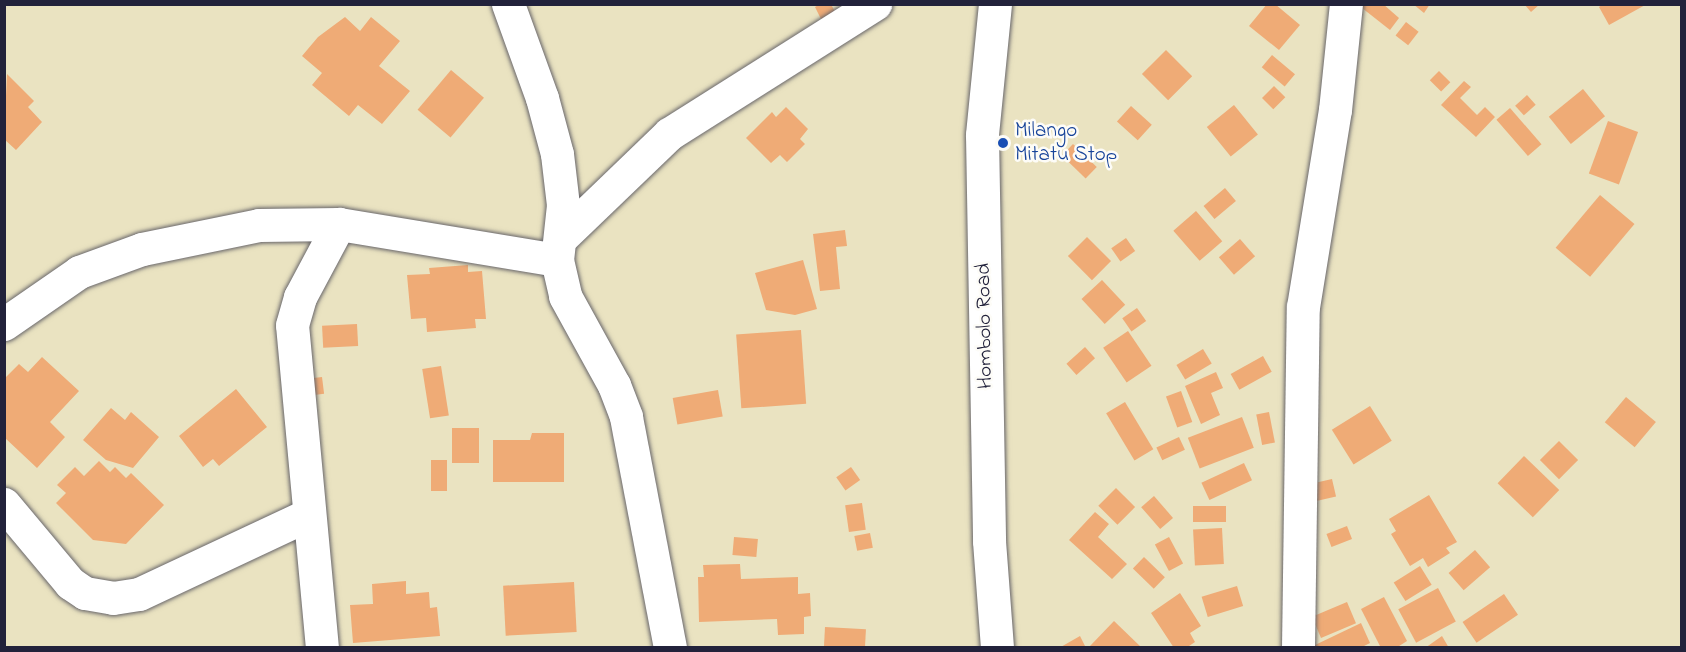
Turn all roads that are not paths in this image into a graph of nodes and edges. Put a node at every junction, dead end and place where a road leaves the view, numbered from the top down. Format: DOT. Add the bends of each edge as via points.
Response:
graph roads {
  1 [pos="508,4"];
  2 [pos="875,4"];
  3 [pos="995,4"];
  4 [pos="1346,4"];
  5 [pos="339,224"];
  6 [pos="560,249"];
  7 [pos="4,324"];
  8 [pos="4,504"];
  9 [pos="308,514"];
  10 [pos="322,648"];
  11 [pos="670,648"];
  12 [pos="997,648"];
  13 [pos="1298,648"];
  1 -- 6 [label="street" via="557,153 563,205"];
  2 -- 6 [label="street" via="669,134"];
  3 -- 12 [label="street, Hombolo Road" via="982,135 989,541"];
  4 -- 13 [label="street" via="1335,110 1303,307"];
  5 -- 6 [label="street"];
  5 -- 7 [label="street" via="259,225 142,249 79,272"];
  5 -- 9 [label="street" via="300,297 292,325"];
  6 -- 11 [label="street" via="565,296 614,385 626,417"];
  8 -- 9 [label="street" via="70,583 85,592 114,598 139,594"];
  9 -- 10 [label="street"];
}
